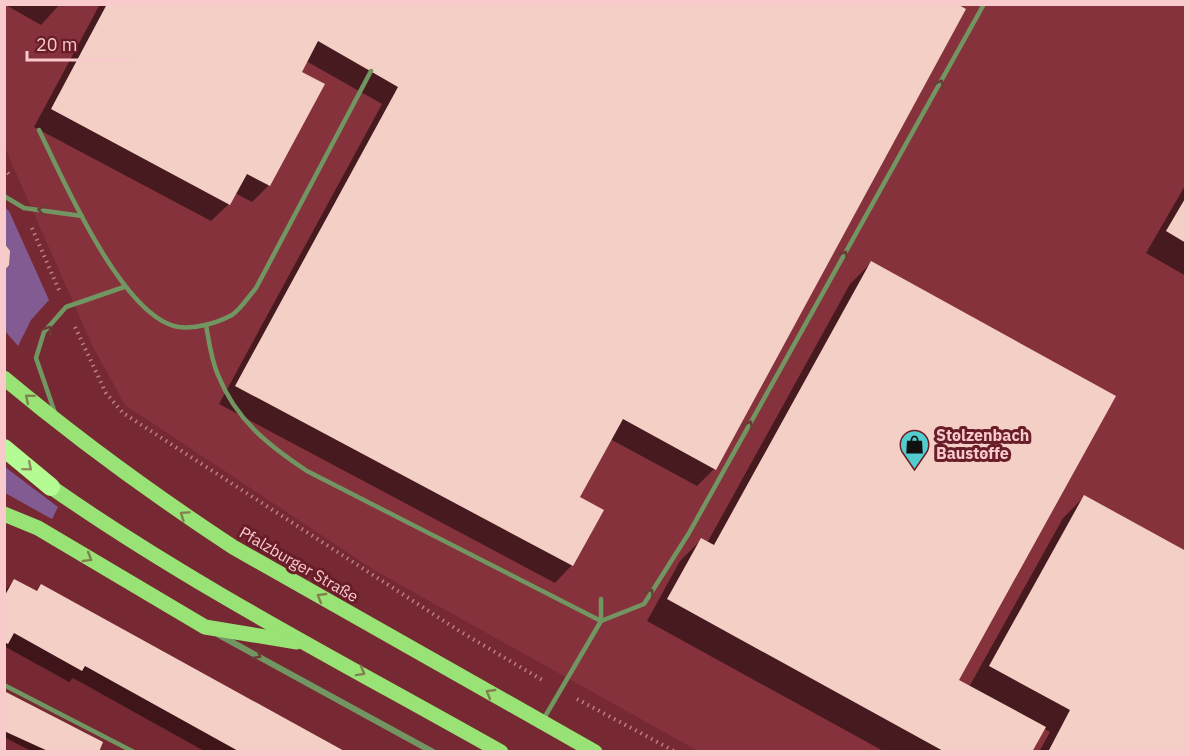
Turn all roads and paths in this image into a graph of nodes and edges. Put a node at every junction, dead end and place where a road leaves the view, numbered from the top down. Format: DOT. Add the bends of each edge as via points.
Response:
graph roads {
  1 [pos="984,4"];
  2 [pos="371,71"];
  3 [pos="39,130"];
  4 [pos="4,168"];
  5 [pos="4,196"];
  6 [pos="24,208"];
  7 [pos="82,216"];
  8 [pos="124,287"];
  9 [pos="66,307"];
  10 [pos="206,325"];
  11 [pos="4,378"];
  12 [pos="59,424"];
  13 [pos="4,448"];
  14 [pos="51,487"];
  15 [pos="4,514"];
  16 [pos="601,599"];
  17 [pos="601,621"];
  18 [pos="205,627"];
  19 [pos="309,644"];
  20 [pos="4,685"];
  21 [pos="560,691"];
  22 [pos="541,722"];
  23 [pos="134,752"];
  24 [pos="433,752"];
  25 [pos="501,752"];
  26 [pos="595,752"];
  27 [pos="676,752"];
  17 -- 1 [label="lane, one-way" via="644,604 689,533"];
  2 -- 10 [label="lane" via="256,288 234,314"];
  3 -- 7 [label="lane"];
  4 -- 6 [label="path" via="15,183"];
  5 -- 6 [label="lane"];
  7 -- 6 [label="lane, one-way"];
  6 -- 9 [label="path"];
  7 -- 8 [label="lane"];
  8 -- 9 [label="lane"];
  8 -- 10 [label="lane" via="151,312 178,327"];
  12 -- 9 [label="lane, one-way" via="36,358 44,332"];
  9 -- 21 [label="path" via="106,393 123,413 461,632"];
  10 -- 17 [label="lane" via="217,374 238,412 267,445 307,471"];
  12 -- 11 [label="main road, Pfalzburger Straße, one-way"];
  22 -- 12 [label="main road, Pfalzburger Straße, one-way" via="233,547"];
  13 -- 14 [label="highway, one-way"];
  14 -- 19 [label="main road" via="187,577"];
  15 -- 18 [label="main road, one-way" via="38,528"];
  16 -- 17 [label="lane"];
  17 -- 21 [label="lane"];
  18 -- 19 [label="main road"];
  18 -- 24 [label="street, one-way"];
  19 -- 25 [label="main road, one-way"];
  20 -- 23 [label="lane"];
  21 -- 22 [label="lane"];
  21 -- 27 [label="path"];
  22 -- 26 [label="main road, Pfalzburger Straße"];
}
